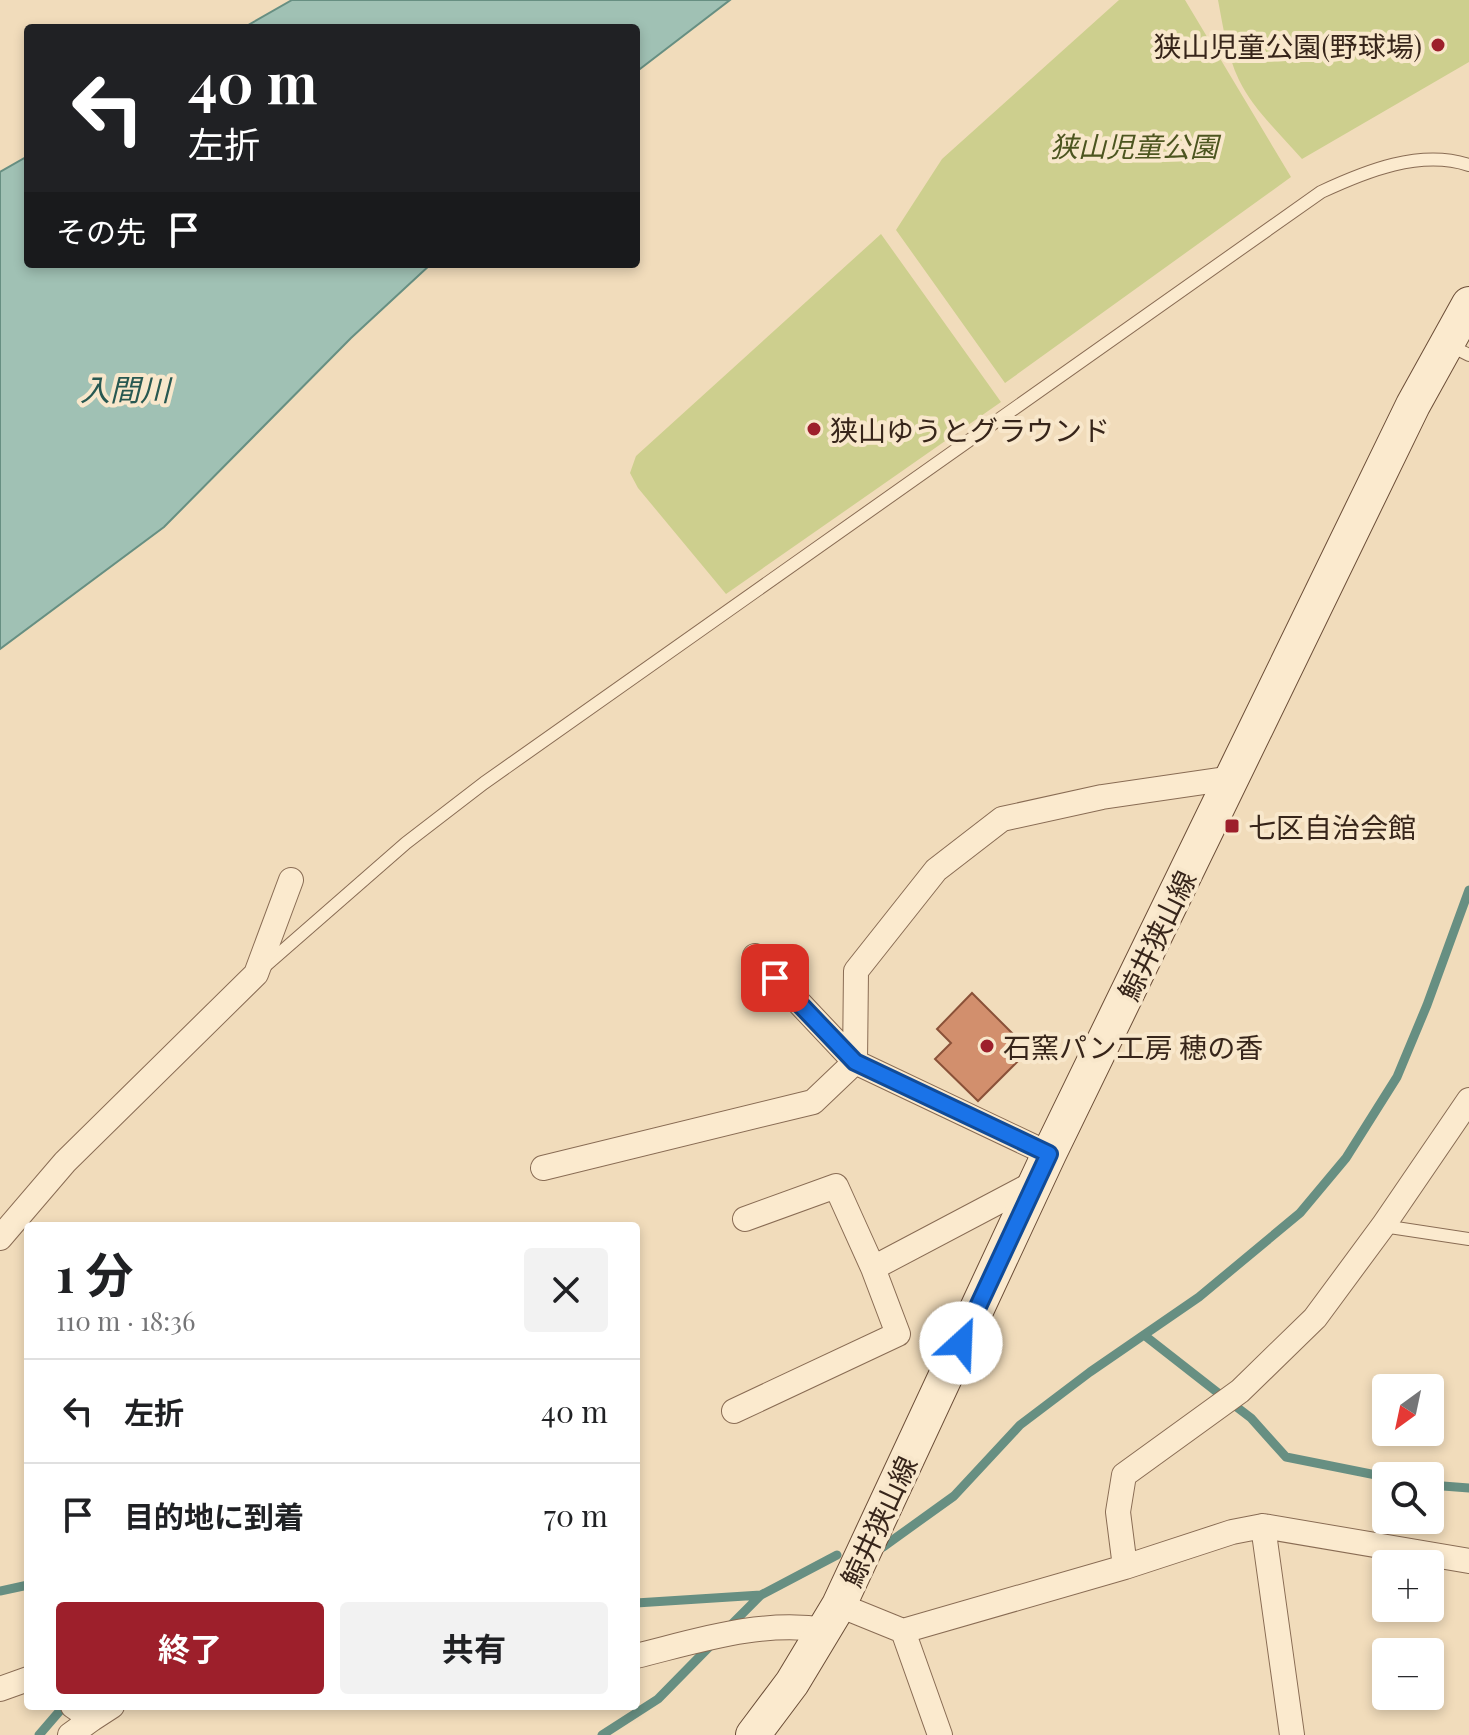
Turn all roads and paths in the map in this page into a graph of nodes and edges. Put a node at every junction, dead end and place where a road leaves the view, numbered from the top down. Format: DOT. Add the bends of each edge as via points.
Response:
graph roads {
  1 [pos="1469,165"];
  2 [pos="1469,304"];
  3 [pos="1458,350"];
  4 [pos="1232,778"];
  5 [pos="291,880"];
  6 [pos="755,956"];
  7 [pos="256,974"];
  8 [pos="855,1062"];
  9 [pos="1469,1100"];
  10 [pos="543,1168"];
  11 [pos="1043,1168"];
  12 [pos="745,1219"];
  13 [pos="1383,1226"];
  14 [pos="0,1238"];
  15 [pos="1469,1239"];
  16 [pos="873,1268"];
  17 [pos="734,1411"];
  18 [pos="1263,1526"];
  19 [pos="1469,1561"];
  20 [pos="1125,1567"];
  21 [pos="832,1618"];
  22 [pos="903,1631"];
  23 [pos="640,1655"];
  24 [pos="24,1680"];
  25 [pos="0,1689"];
  26 [pos="82,1713"];
  27 [pos="70,1735"];
  28 [pos="753,1735"];
  29 [pos="940,1735"];
  30 [pos="1292,1735"];
  1 -- 7 [label="lane" via="1450,159 1420,160 1354,177 1321,192 484,783 406,843"];
  2 -- 3 [label="main road, 鯨井狭山線"];
  3 -- 4 [label="main road, 鯨井狭山線" via="1413,405"];
  4 -- 8 [label="street" via="1102,797 1002,819 936,870 856,971"];
  4 -- 11 [label="main road, 鯨井狭山線"];
  5 -- 7 [label="street"];
  6 -- 8 [label="street"];
  7 -- 14 [label="street" via="65,1162"];
  8 -- 10 [label="street" via="813,1102"];
  8 -- 11 [label="street"];
  9 -- 13 [label="street"];
  11 -- 16 [label="street"];
  11 -- 21 [label="main road, 鯨井狭山線"];
  12 -- 16 [label="street" via="836,1186"];
  13 -- 15 [label="lane"];
  13 -- 20 [label="street" via="1315,1318 1240,1391 1124,1475 1118,1512"];
  16 -- 17 [label="street" via="898,1334"];
  18 -- 19 [label="street"];
  18 -- 20 [label="street"];
  18 -- 30 [label="street"];
  20 -- 22 [label="street"];
  21 -- 22 [label="street"];
  21 -- 23 [label="street" via="746,1629"];
  21 -- 28 [label="main road, 鯨井狭山線"];
  22 -- 29 [label="street"];
  24 -- 25 [label="street"];
  26 -- 27 [label="street"];
}
